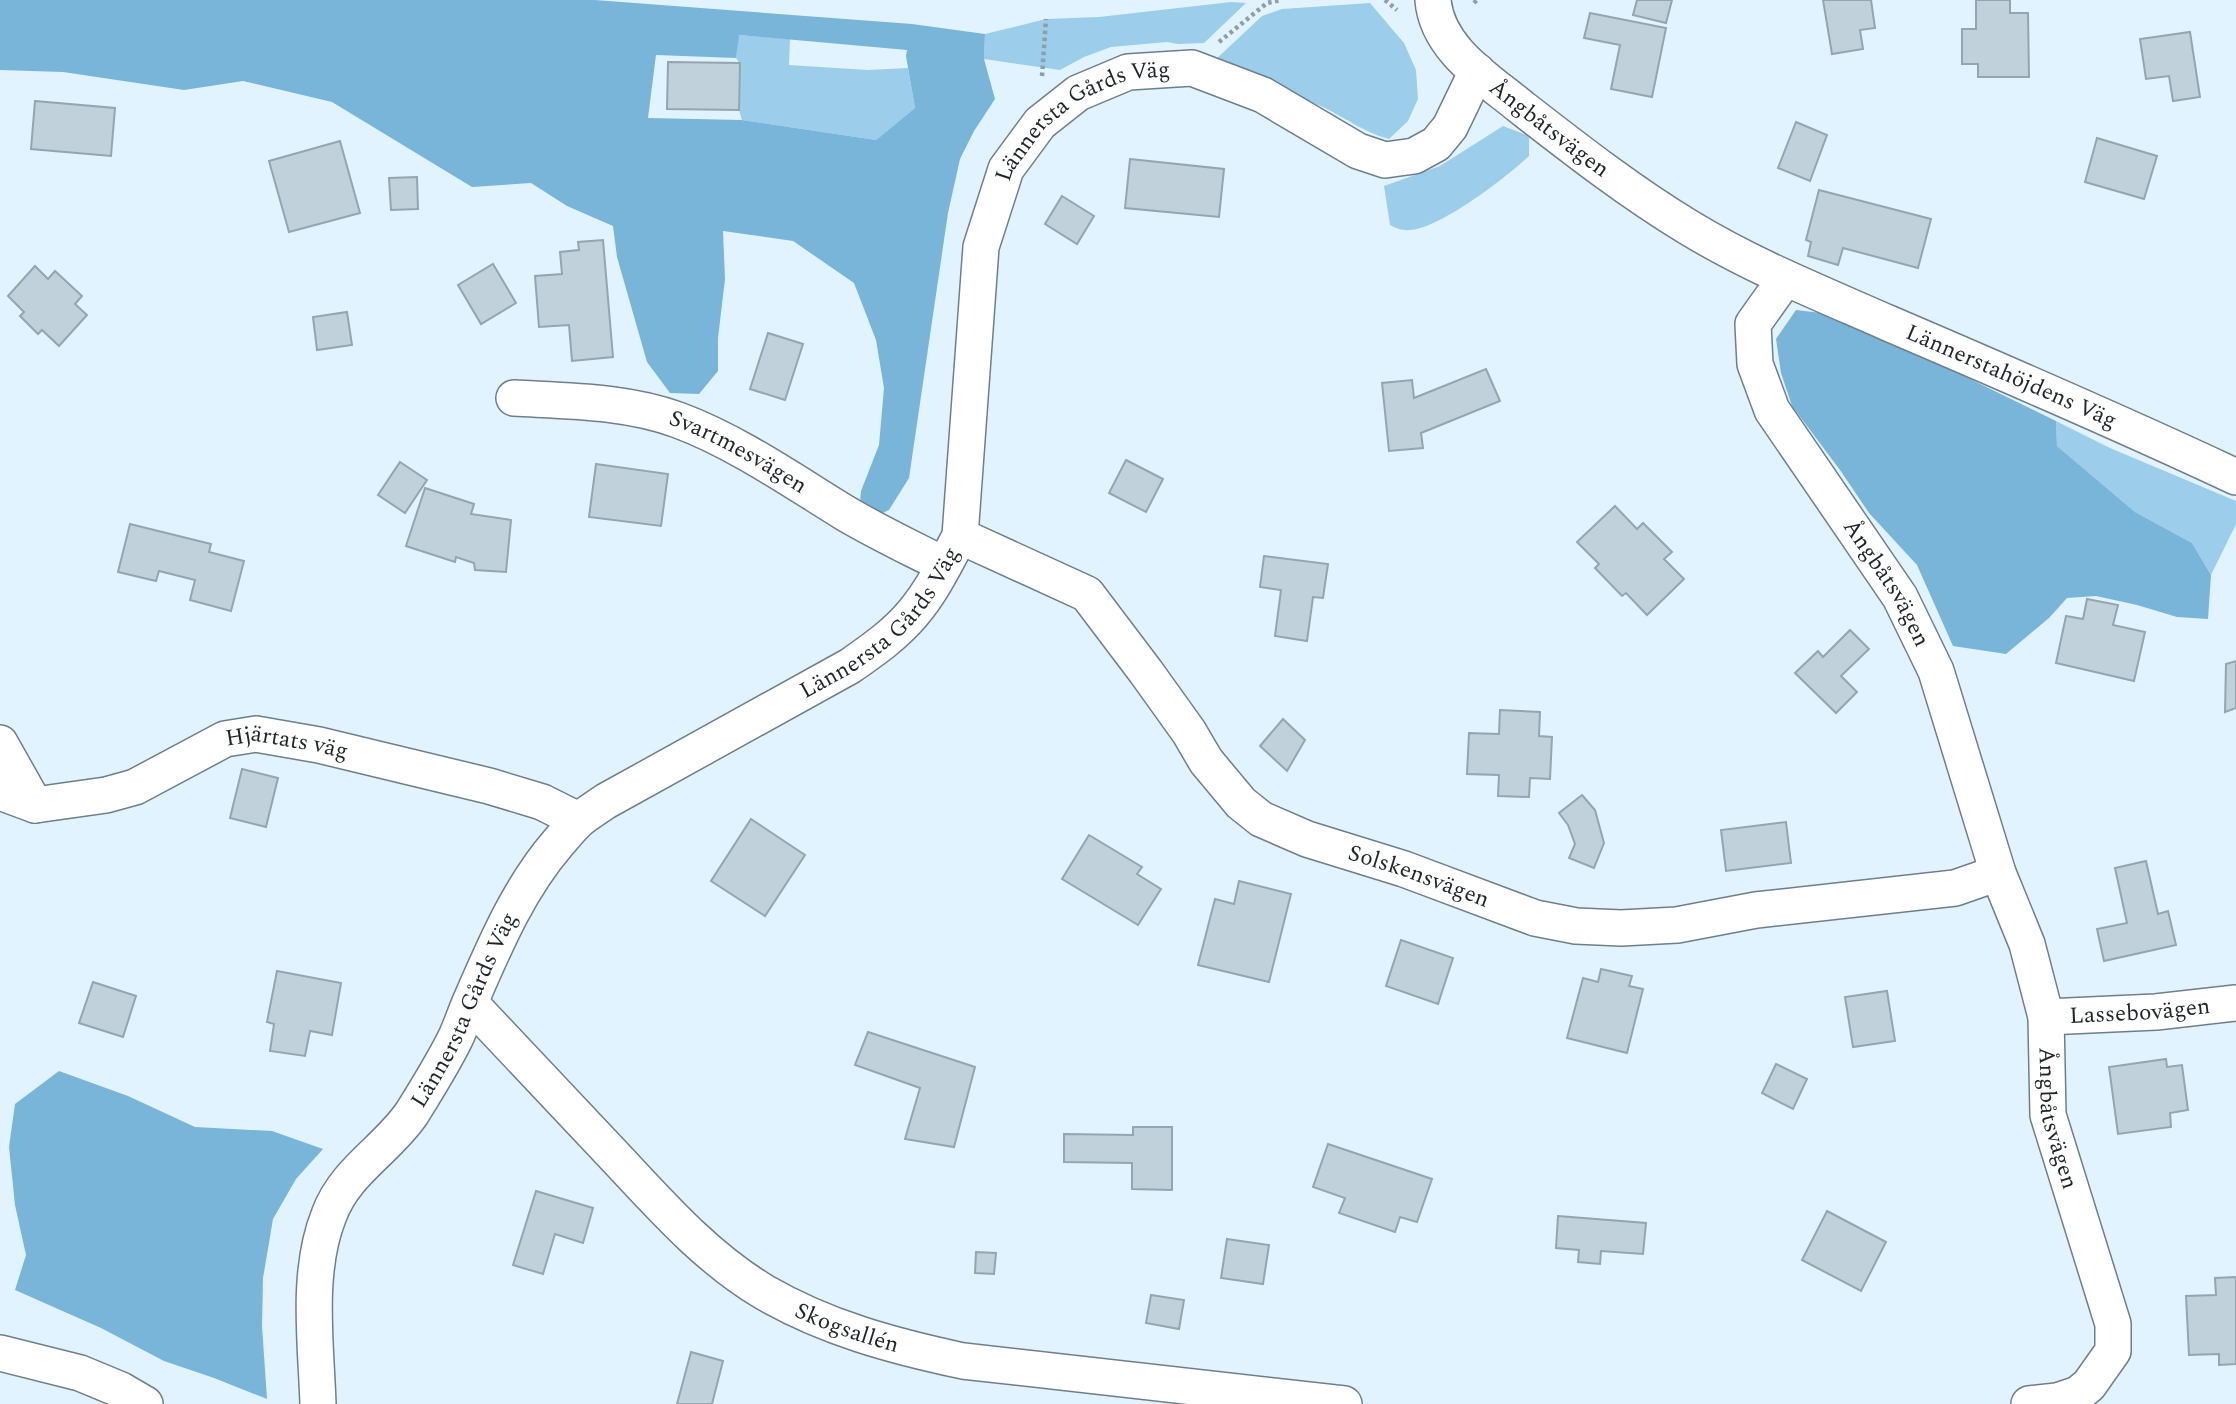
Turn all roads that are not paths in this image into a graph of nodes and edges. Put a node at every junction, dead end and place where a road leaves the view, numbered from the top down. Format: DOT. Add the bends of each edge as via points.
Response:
graph roads {
  1 [pos="1433,0"];
  2 [pos="1477,71"];
  3 [pos="1785,279"];
  4 [pos="514,398"];
  5 [pos="2236,477"];
  6 [pos="952,551"];
  7 [pos="0,743"];
  8 [pos="0,792"];
  9 [pos="35,805"];
  10 [pos="578,820"];
  11 [pos="1998,873"];
  12 [pos="470,1003"];
  13 [pos="2236,1003"];
  14 [pos="2046,1017"];
  15 [pos="0,1353"];
  16 [pos="145,1404"];
  17 [pos="318,1404"];
  18 [pos="1344,1404"];
  19 [pos="2029,1404"];
  1 -- 2 [label="street, Ångbåtsvägen" via="1446,37"];
  2 -- 3 [label="street, Ångbåtsvägen" via="1646,200"];
  2 -- 6 [label="street, Lännersta Gårds Väg" via="1450,127 1436,144 1414,156 1385,160 1358,151 1263,95 1192,68 1128,72 1078,93 1040,123 1006,169 981,247"];
  3 -- 5 [label="street, Lännerstahöjdens Väg"];
  3 -- 11 [label="street, Ångbåtsvägen" via="1753,324 1759,376 1772,410 1900,597 1936,671"];
  4 -- 6 [label="street, Svartmesvägen" via="614,405 675,419 715,435 849,515"];
  6 -- 10 [label="street, Lännersta Gårds Väg" via="915,612 885,642"];
  6 -- 11 [label="street, Solskensvägen" via="1087,594 1206,761 1241,803 1261,819 1535,918 1576,926 1677,925 1955,888"];
  7 -- 9 [label="street"];
  8 -- 9 [label="street, Hjärtats väg"];
  9 -- 10 [label="street, Hjärtats väg" via="135,787 225,739 256,734 489,786 542,802"];
  10 -- 12 [label="street, Lännersta Gårds Väg" via="526,885"];
  11 -- 14 [label="street, Ångbåtsvägen" via="2027,944"];
  12 -- 17 [label="street, Lännersta Gårds Väg" via="410,1116 342,1188 329,1214 315,1276"];
  12 -- 18 [label="street, Skogsallén" via="694,1239 762,1291 803,1312 848,1332 963,1361"];
  13 -- 14 [label="street, Lassebovägen"];
  14 -- 19 [label="street, Ångbåtsvägen" via="2048,1115 2113,1324 2113,1351 2078,1394"];
  15 -- 16 [label="street" via="80,1373"];
}
